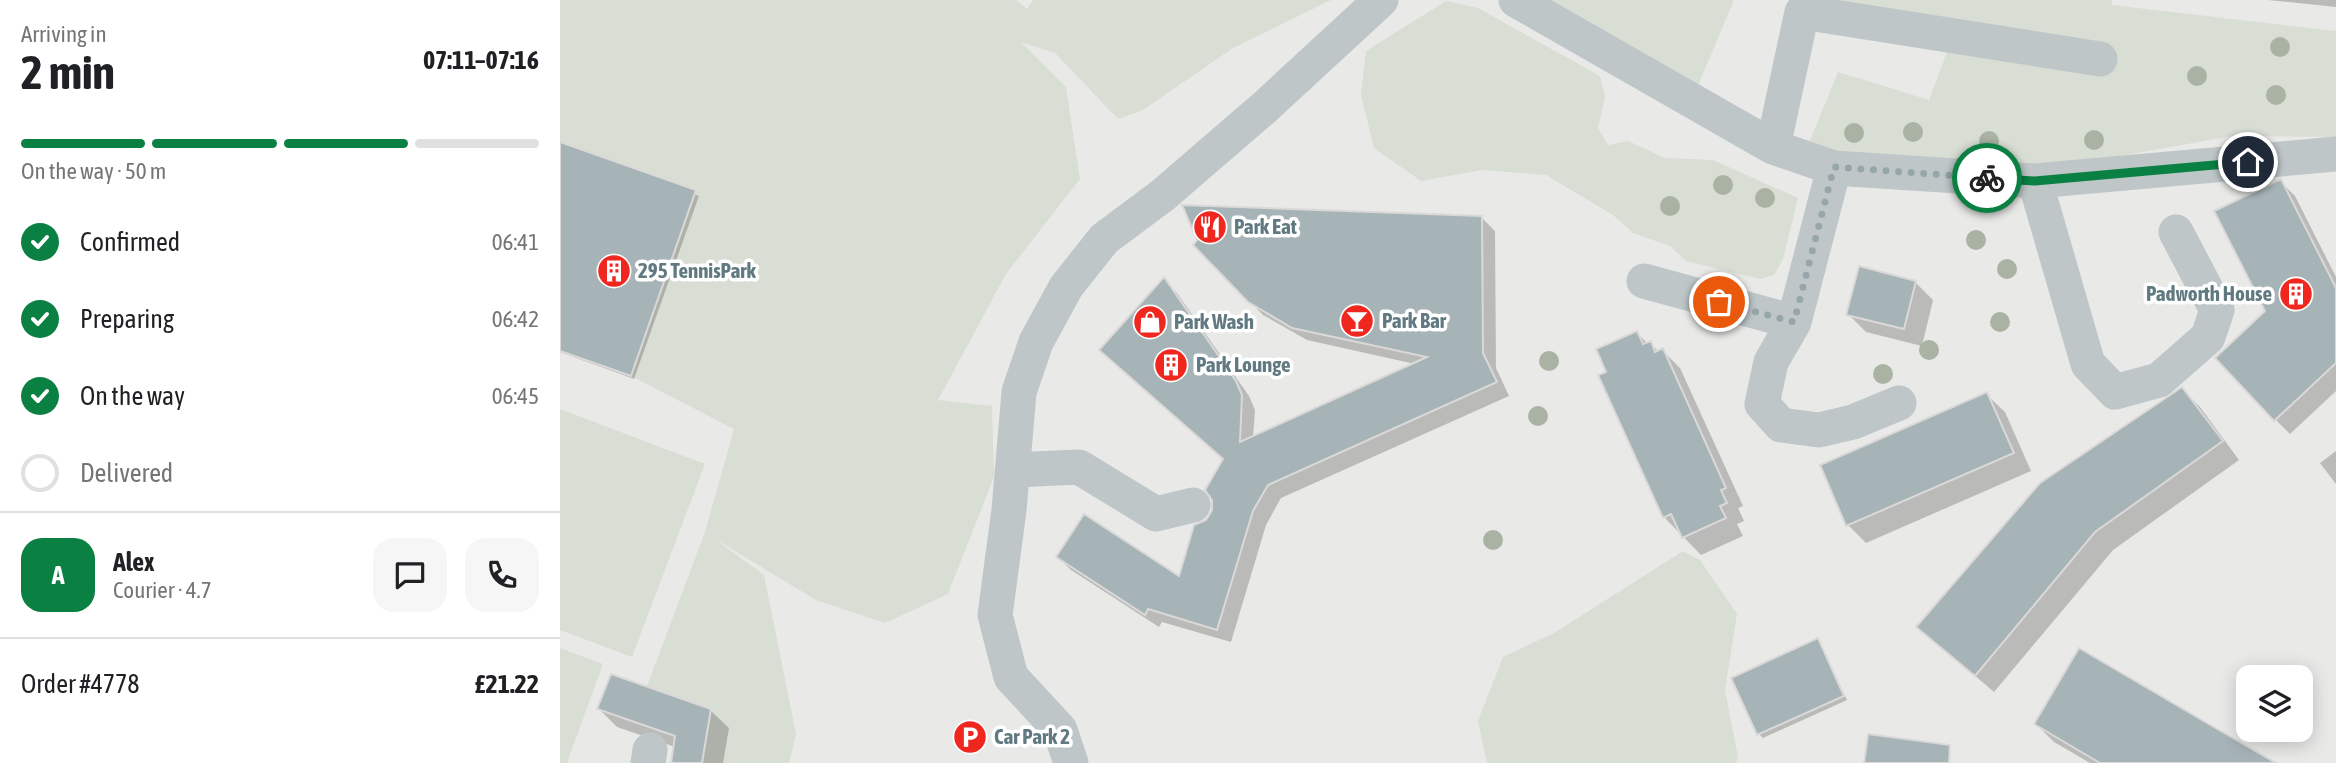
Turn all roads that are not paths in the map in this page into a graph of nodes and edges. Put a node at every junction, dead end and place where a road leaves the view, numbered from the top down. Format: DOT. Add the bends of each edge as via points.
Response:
graph roads {
  1 [pos="1381,0"];
  2 [pos="1516,0"];
  3 [pos="2099,59"];
  4 [pos="1773,148"];
  5 [pos="2336,154"];
  6 [pos="1834,167"];
  7 [pos="2035,181"];
  8 [pos="2176,232"];
  9 [pos="1644,281"];
  10 [pos="1794,322"];
  11 [pos="1899,404"];
  12 [pos="1013,470"];
  13 [pos="1193,505"];
  14 [pos="1071,763"];
  1 -- 12 [label="street" via="1265,107 1104,239 1066,286 1036,342 1019,393"];
  2 -- 4 [label="street"];
  3 -- 4 [label="street" via="1802,12"];
  4 -- 6 [label="street"];
  5 -- 7 [label="street"];
  6 -- 7 [label="street"];
  6 -- 10 [label="street"];
  7 -- 8 [label="street" via="2088,364 2115,392 2159,380 2208,337 2217,310"];
  9 -- 10 [label="street"];
  10 -- 11 [label="street" via="1771,362 1762,404 1781,425 1819,430"];
  12 -- 13 [label="street" via="1079,467 1156,514"];
  12 -- 14 [label="street" via="995,615 1011,677 1060,730"];
}
